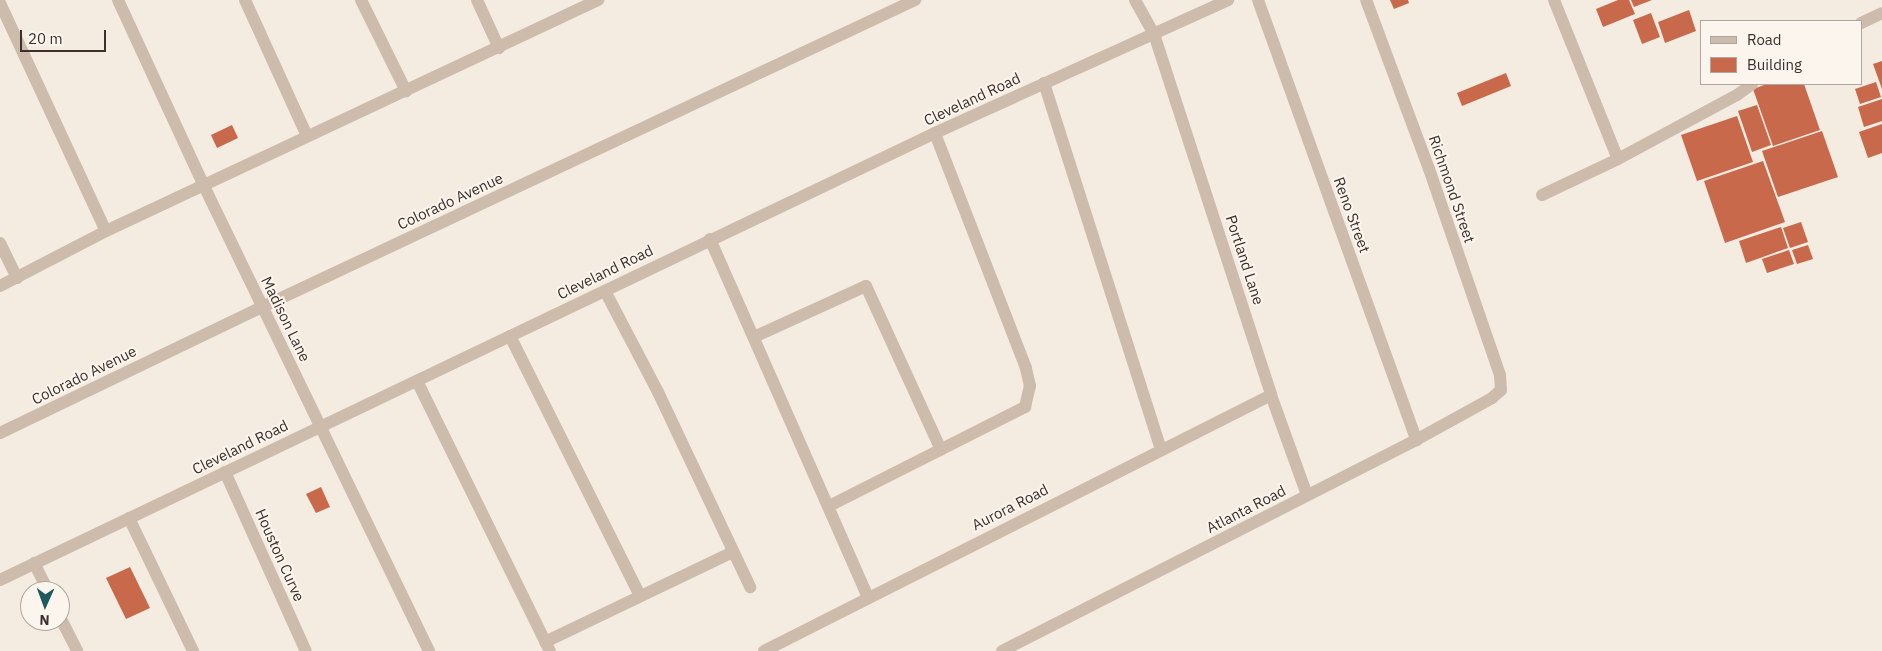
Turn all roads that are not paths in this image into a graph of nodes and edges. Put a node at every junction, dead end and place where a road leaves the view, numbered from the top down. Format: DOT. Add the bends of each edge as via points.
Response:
graph roads {
  1 [pos="118,0"];
  2 [pos="245,0"];
  3 [pos="361,0"];
  4 [pos="477,0"];
  5 [pos="598,0"];
  6 [pos="915,0"];
  7 [pos="1135,0"];
  8 [pos="1228,0"];
  9 [pos="1258,0"];
  10 [pos="1366,0"];
  11 [pos="1554,0"];
  12 [pos="0,3"];
  13 [pos="1882,13"];
  14 [pos="1862,23"];
  15 [pos="1154,34"];
  16 [pos="499,48"];
  17 [pos="1044,84"];
  18 [pos="1751,85"];
  19 [pos="406,91"];
  20 [pos="936,133"];
  21 [pos="307,136"];
  22 [pos="1618,159"];
  23 [pos="204,186"];
  24 [pos="1542,195"];
  25 [pos="106,232"];
  26 [pos="710,239"];
  27 [pos="0,243"];
  28 [pos="17,278"];
  29 [pos="0,286"];
  30 [pos="605,291"];
  31 [pos="262,307"];
  32 [pos="510,336"];
  33 [pos="754,337"];
  34 [pos="417,381"];
  35 [pos="1501,390"];
  36 [pos="1271,394"];
  37 [pos="321,426"];
  38 [pos="0,433"];
  39 [pos="1416,440"];
  40 [pos="941,450"];
  41 [pos="1161,450"];
  42 [pos="225,472"];
  43 [pos="1308,496"];
  44 [pos="829,506"];
  45 [pos="129,518"];
  46 [pos="733,552"];
  47 [pos="34,563"];
  48 [pos="0,580"];
  49 [pos="43,581"];
  50 [pos="750,587"];
  51 [pos="640,596"];
  52 [pos="868,597"];
  53 [pos="67,631"];
  54 [pos="548,646"];
  55 [pos="77,651"];
  56 [pos="193,651"];
  57 [pos="306,651"];
  58 [pos="429,651"];
  59 [pos="764,651"];
  60 [pos="1002,651"];
  1 -- 23 [label="street, Madison Lane"];
  2 -- 21 [label="street"];
  3 -- 19 [label="street"];
  4 -- 16 [label="street"];
  5 -- 16 [label="street"];
  6 -- 31 [label="street, Colorado Avenue"];
  7 -- 15 [label="street, Portland Lane"];
  8 -- 15 [label="street, Cleveland Road"];
  9 -- 39 [label="street, Reno Street"];
  10 -- 35 [label="street, Richmond Street" via="1500,375"];
  11 -- 22 [label="street"];
  12 -- 25 [label="street"];
  13 -- 14 [label="street"];
  15 -- 17 [label="street, Cleveland Road"];
  15 -- 36 [label="street, Portland Lane"];
  16 -- 19 [label="street"];
  17 -- 20 [label="street, Cleveland Road"];
  17 -- 41 [label="street"];
  18 -- 22 [label="street"];
  19 -- 21 [label="street"];
  20 -- 26 [label="street, Cleveland Road"];
  20 -- 40 [label="street" via="1026,368 1030,386 1025,407"];
  21 -- 23 [label="street"];
  22 -- 24 [label="street"];
  23 -- 25 [label="street"];
  23 -- 31 [label="street, Madison Lane"];
  25 -- 28 [label="street"];
  26 -- 30 [label="street, Cleveland Road"];
  26 -- 33 [label="street"];
  27 -- 28 [label="street"];
  28 -- 29 [label="street"];
  30 -- 32 [label="street, Cleveland Road"];
  30 -- 46 [label="street" via="658,392"];
  31 -- 37 [label="street, Madison Lane"];
  31 -- 38 [label="street, Colorado Avenue"];
  32 -- 34 [label="street, Cleveland Road"];
  32 -- 51 [label="street"];
  33 -- 40 [label="street" via="866,286"];
  33 -- 44 [label="street"];
  34 -- 37 [label="street, Cleveland Road"];
  34 -- 54 [label="street"];
  35 -- 39 [label="street, Atlanta Road"];
  36 -- 41 [label="street, Aurora Road"];
  36 -- 43 [label="street, Portland Lane"];
  37 -- 42 [label="street, Cleveland Road"];
  37 -- 58 [label="street, Madison Lane"];
  39 -- 43 [label="street, Atlanta Road"];
  40 -- 44 [label="street"];
  41 -- 52 [label="street, Aurora Road"];
  42 -- 45 [label="street, Cleveland Road"];
  42 -- 57 [label="street, Houston Curve"];
  43 -- 60 [label="street, Atlanta Road"];
  44 -- 52 [label="street"];
  45 -- 47 [label="street, Cleveland Road"];
  45 -- 56 [label="street"];
  46 -- 50 [label="street"];
  46 -- 51 [label="street"];
  47 -- 48 [label="street, Cleveland Road"];
  47 -- 49 [label="street"];
  51 -- 54 [label="street"];
  52 -- 59 [label="street, Aurora Road"];
  53 -- 55 [label="street"];
}
